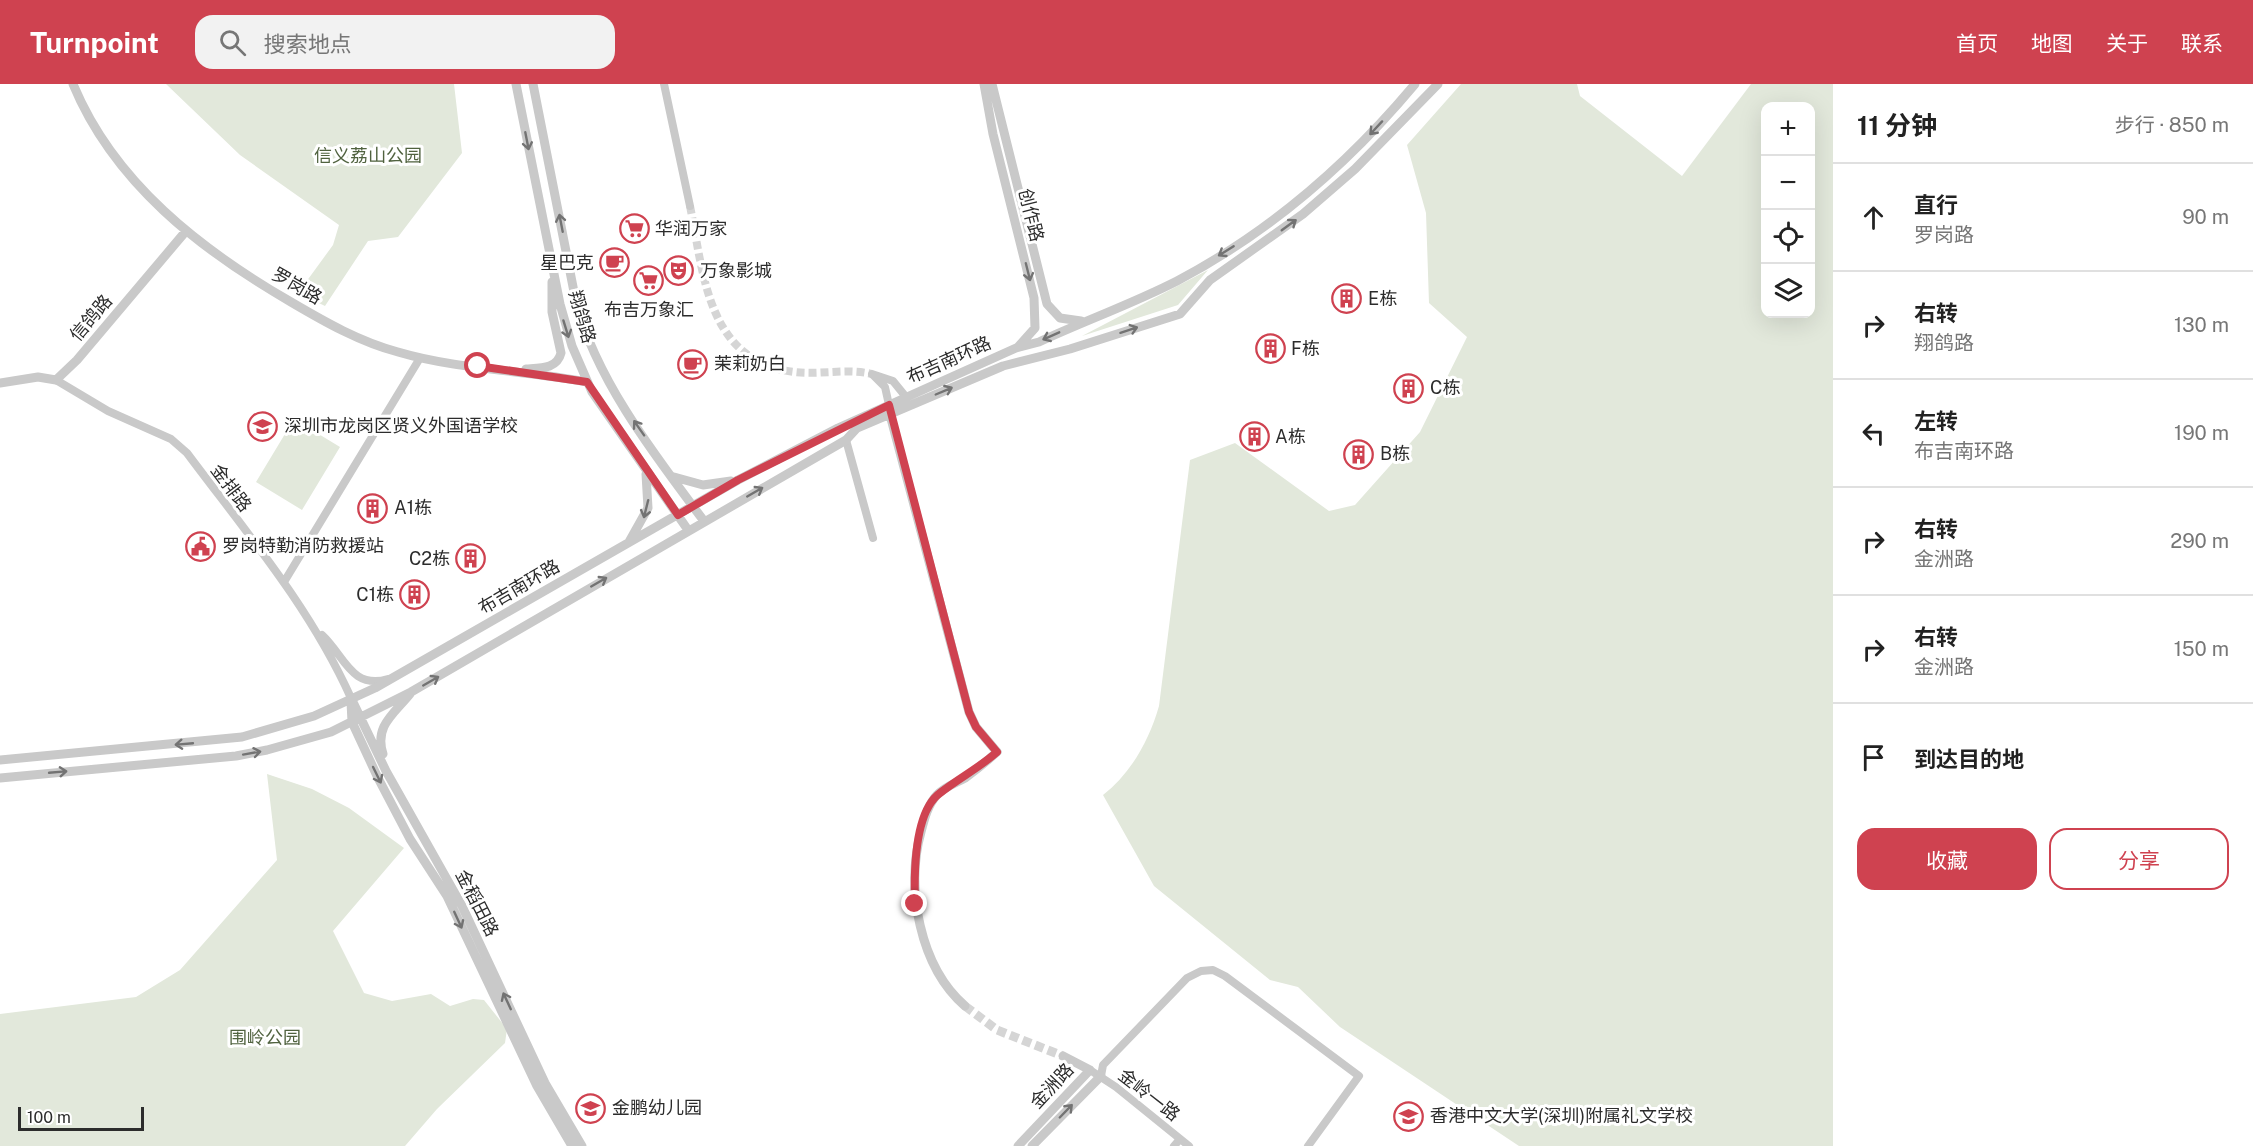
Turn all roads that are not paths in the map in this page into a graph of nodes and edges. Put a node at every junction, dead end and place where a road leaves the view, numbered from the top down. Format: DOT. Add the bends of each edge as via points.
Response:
graph roads {
  1 [pos="73,84"];
  2 [pos="516,84"];
  3 [pos="533,84"];
  4 [pos="664,84"];
  5 [pos="984,84"];
  6 [pos="992,84"];
  7 [pos="1415,84"];
  8 [pos="1438,84"];
  9 [pos="998,133"];
  10 [pos="690,206"];
  11 [pos="186,231"];
  12 [pos="553,273"];
  13 [pos="1085,321"];
  14 [pos="1016,348"];
  15 [pos="420,358"];
  16 [pos="514,371"];
  17 [pos="56,380"];
  18 [pos="587,382"];
  19 [pos="0,383"];
  20 [pos="906,397"];
  21 [pos="889,410"];
  22 [pos="846,440"];
  23 [pos="645,469"];
  24 [pos="672,476"];
  25 [pos="738,480"];
  26 [pos="693,506"];
  27 [pos="678,515"];
  28 [pos="704,521"];
  29 [pos="688,531"];
  30 [pos="873,538"];
  31 [pos="627,545"];
  32 [pos="284,582"];
  33 [pos="318,631"];
  34 [pos="392,678"];
  35 [pos="411,692"];
  36 [pos="351,698"];
  37 [pos="356,720"];
  38 [pos="0,760"];
  39 [pos="386,771"];
  40 [pos="0,778"];
  41 [pos="965,1006"];
  42 [pos="1063,1056"];
  43 [pos="1103,1065"];
  44 [pos="1090,1070"];
  45 [pos="1101,1076"];
  46 [pos="1180,1139"];
  47 [pos="572,1146"];
  48 [pos="582,1146"];
  49 [pos="1018,1146"];
  50 [pos="1032,1146"];
  51 [pos="1174,1146"];
  52 [pos="1189,1146"];
  53 [pos="1308,1146"];
  1 -- 11 [label="street, 罗岗路" via="85,112 111,152 132,179"];
  2 -- 12 [label="street, 翔鸽路, one-way"];
  24 -- 3 [label="street, 翔鸽路, one-way" via="607,379 586,338"];
  4 -- 10 [label="street"];
  5 -- 9 [label="street, 创作路"];
  6 -- 9 [label="street, 创作路"];
  7 -- 13 [label="street, 布吉南环路, one-way" via="1360,145 1275,218 1177,280"];
  21 -- 8 [label="street, 布吉南环路, one-way" via="1003,366 1180,314 1210,280 1303,214 1355,169"];
  9 -- 13 [label="street, 创作路" via="1047,304 1060,318"];
  9 -- 14 [label="street, 创作路, one-way" via="1036,312 1035,328"];
  11 -- 15 [label="street, 罗岗路" via="251,278 342,331"];
  11 -- 17 [label="street, 信鸽路"];
  12 -- 16 [label="street" via="551,295 560,358 549,367"];
  12 -- 18 [label="street, 翔鸽路, one-way" via="565,325"];
  13 -- 14 [label="street, 布吉南环路, one-way"];
  14 -- 20 [label="street, 布吉南环路"];
  15 -- 16 [label="street, 罗岗路"];
  15 -- 32 [label="street"];
  16 -- 18 [label="street, 罗岗路"];
  17 -- 19 [label="street" via="38,377"];
  17 -- 32 [label="street, 金排路" via="108,411 171,439 187,453"];
  18 -- 23 [label="street, 翔鸽路"];
  20 -- 21 [label="street, 布吉南环路"];
  20 -- 21 [label="street" via="892,381 872,374 885,387"];
  21 -- 22 [label="street, 布吉南环路" via="857,428"];
  21 -- 25 [label="street, 布吉南环路"];
  21 -- 41 [label="street" via="969,712 997,752 938,794 924,821 915,863 915,904 935,968 951,994"];
  28 -- 22 [label="street, 布吉南环路, one-way"];
  22 -- 30 [label="street"];
  23 -- 27 [label="street, 翔鸽路"];
  23 -- 31 [label="street, one-way" via="648,508"];
  24 -- 25 [label="street" via="703,485"];
  24 -- 26 [label="street, 翔鸽路"];
  25 -- 26 [label="street, 布吉南环路"];
  26 -- 27 [label="street, 布吉南环路"];
  26 -- 28 [label="street, 翔鸽路"];
  27 -- 29 [label="street, 翔鸽路"];
  27 -- 31 [label="street, 布吉南环路"];
  28 -- 29 [label="street, 布吉南环路"];
  35 -- 29 [label="street, 布吉南环路, one-way"];
  31 -- 34 [label="street, 布吉南环路"];
  32 -- 33 [label="street, 金排路"];
  33 -- 34 [label="street" via="356,677 374,681"];
  33 -- 36 [label="street, 金排路"];
  34 -- 36 [label="street, 布吉南环路"];
  35 -- 37 [label="street, 布吉南环路"];
  35 -- 39 [label="street" via="382,730 380,743"];
  36 -- 37 [label="street, 金稻田路"];
  36 -- 38 [label="street, 布吉南环路, one-way" via="314,716 243,737"];
  37 -- 39 [label="street, 金稻田路"];
  40 -- 37 [label="street, one-way" via="236,756 300,743"];
  37 -- 47 [label="street, 金稻田路, one-way" via="410,838 447,896 537,1086"];
  48 -- 39 [label="street, 金稻田路, one-way" via="545,1083 455,893"];
  42 -- 44 [label="street, 金洲路"];
  43 -- 44 [label="street"];
  43 -- 45 [label="street"];
  43 -- 53 [label="street" via="1187,978 1201,970 1213,970 1243,987 1359,1076"];
  44 -- 45 [label="street, 金岭一路"];
  44 -- 49 [label="street, 金洲路"];
  45 -- 46 [label="street, 金岭一路"];
  50 -- 45 [label="street, 金洲路, one-way"];
  46 -- 51 [label="street"];
  46 -- 52 [label="street, 金岭一路"];
}
